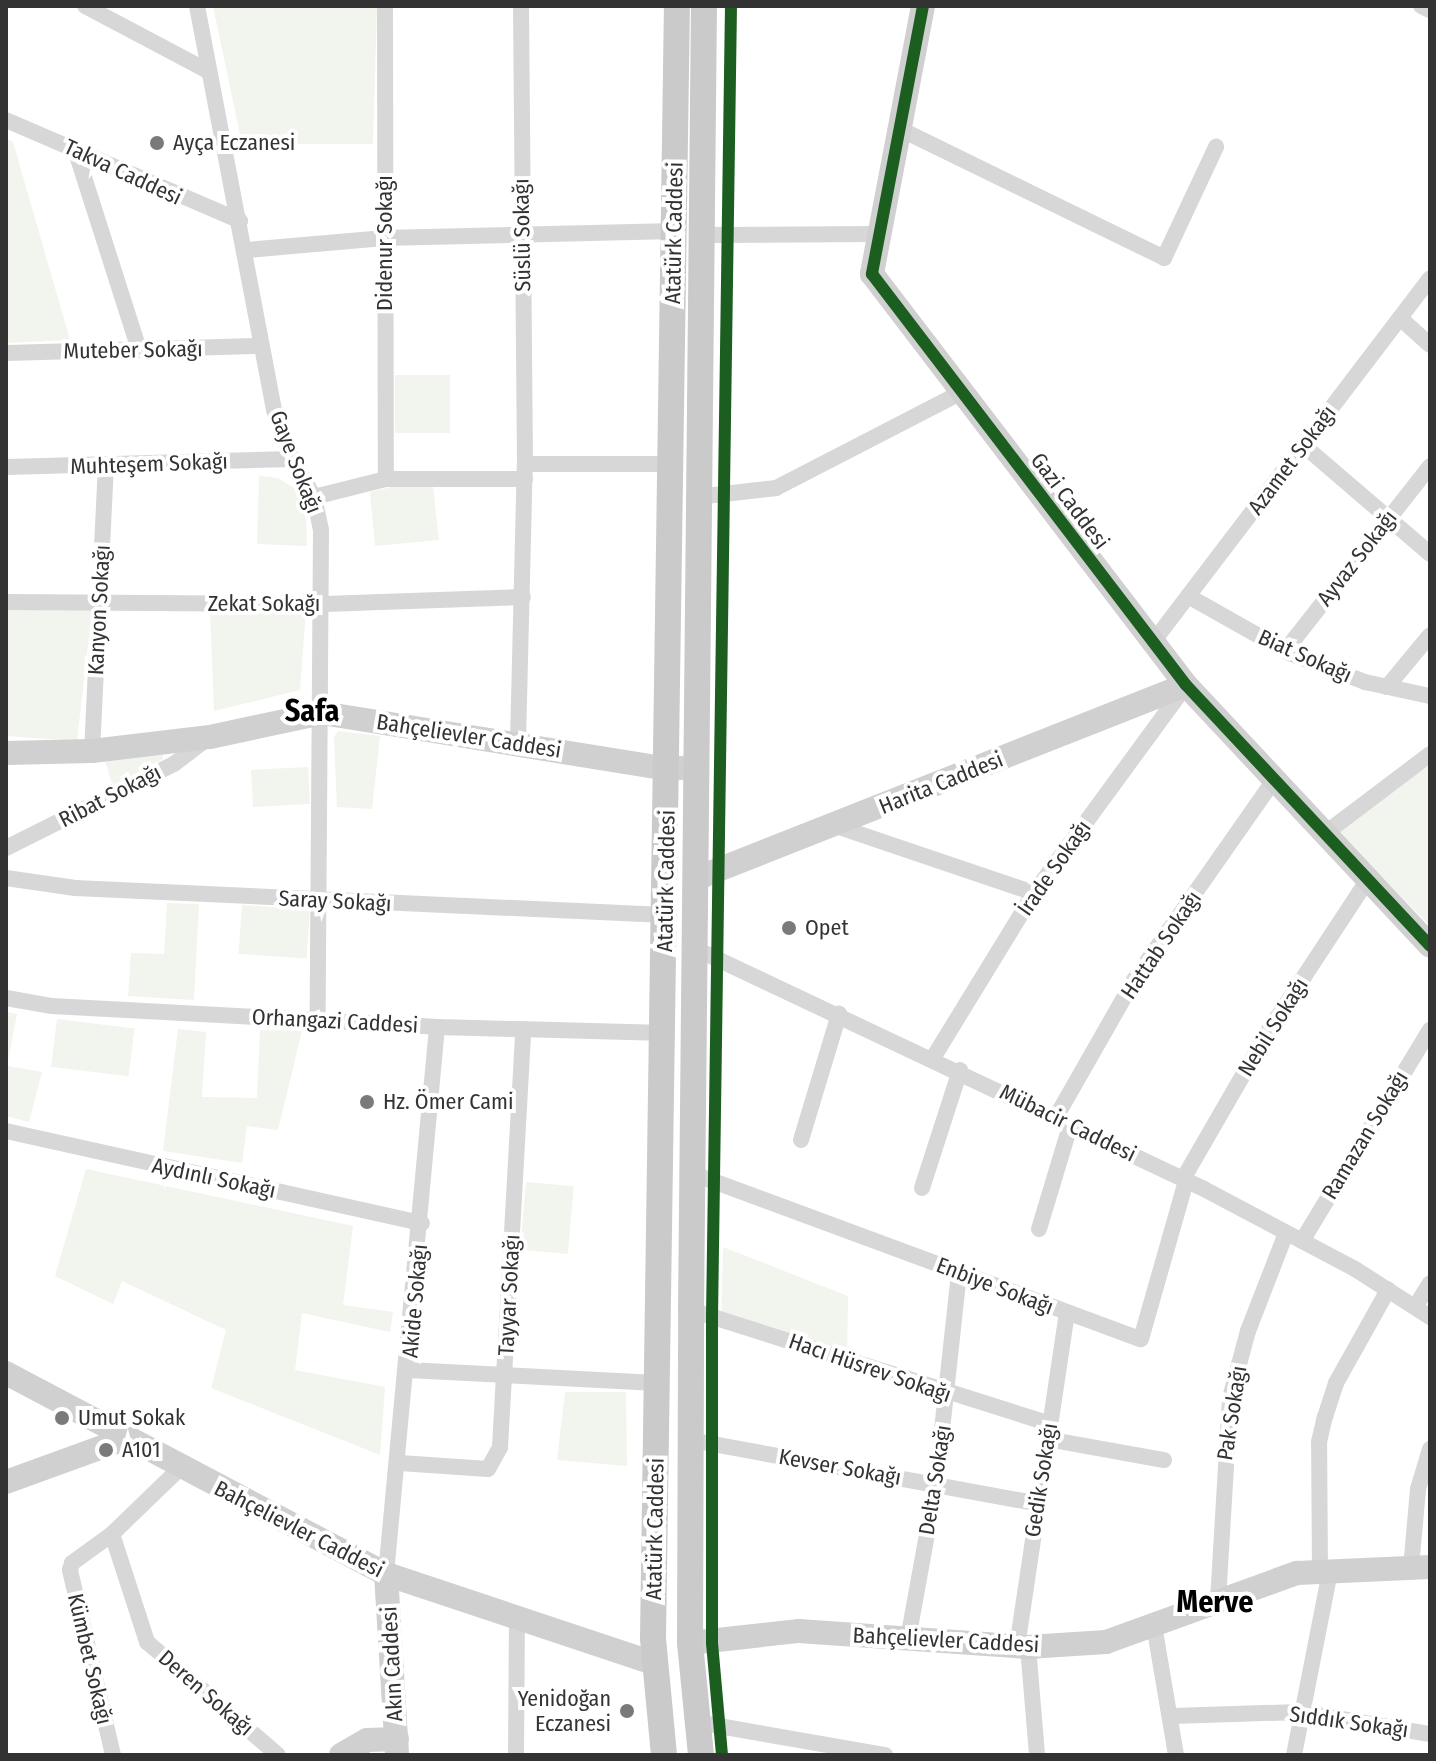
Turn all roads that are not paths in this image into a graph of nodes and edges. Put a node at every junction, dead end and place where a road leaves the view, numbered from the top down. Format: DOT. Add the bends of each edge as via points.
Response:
graph roads {
  1 [pos="85,6"];
  2 [pos="197,6"];
  3 [pos="385,6"];
  4 [pos="521,6"];
  5 [pos="677,6"];
  6 [pos="704,6"];
  7 [pos="923,6"];
  8 [pos="1421,6"];
  9 [pos="1430,10"];
  10 [pos="208,71"];
  11 [pos="6,120"];
  12 [pos="900,129"];
  13 [pos="1216,147"];
  14 [pos="75,149"];
  15 [pos="240,221"];
  16 [pos="523,233"];
  17 [pos="687,233"];
  18 [pos="876,234"];
  19 [pos="384,238"];
  20 [pos="247,250"];
  21 [pos="1430,278"];
  22 [pos="1400,318"];
  23 [pos="1430,345"];
  24 [pos="261,346"];
  25 [pos="139,350"];
  26 [pos="6,353"];
  27 [pos="962,392"];
  28 [pos="1303,445"];
  29 [pos="292,459"];
  30 [pos="672,464"];
  31 [pos="1430,466"];
  32 [pos="6,467"];
  33 [pos="106,468"];
  34 [pos="525,471"];
  35 [pos="386,479"];
  36 [pos="314,497"];
  37 [pos="697,497"];
  38 [pos="1390,518"];
  39 [pos="1430,554"];
  40 [pos="1188,596"];
  41 [pos="523,597"];
  42 [pos="6,602"];
  43 [pos="99,604"];
  44 [pos="324,604"];
  45 [pos="1430,635"];
  46 [pos="1153,642"];
  47 [pos="1285,651"];
  48 [pos="1186,685"];
  49 [pos="1387,687"];
  50 [pos="1430,696"];
  51 [pos="322,713"];
  52 [pos="210,737"];
  53 [pos="518,742"];
  54 [pos="92,751"];
  55 [pos="6,753"];
  56 [pos="1430,754"];
  57 [pos="695,767"];
  58 [pos="667,769"];
  59 [pos="1275,779"];
  60 [pos="836,826"];
  61 [pos="1327,832"];
  62 [pos="6,848"];
  63 [pos="6,878"];
  64 [pos="1369,878"];
  65 [pos="695,879"];
  66 [pos="1034,893"];
  67 [pos="322,900"];
  68 [pos="664,915"];
  69 [pos="1428,941"];
  70 [pos="696,949"];
  71 [pos="6,998"];
  72 [pos="839,1014"];
  73 [pos="318,1020"];
  74 [pos="437,1027"];
  75 [pos="523,1030"];
  76 [pos="1430,1030"];
  77 [pos="666,1033"];
  78 [pos="933,1058"];
  79 [pos="960,1070"];
  80 [pos="1063,1122"];
  81 [pos="6,1131"];
  82 [pos="801,1140"];
  83 [pos="694,1174"];
  84 [pos="1185,1180"];
  85 [pos="922,1188"];
  86 [pos="422,1223"];
  87 [pos="1039,1229"];
  88 [pos="1286,1233"];
  89 [pos="1302,1241"];
  90 [pos="959,1272"];
  91 [pos="1430,1283"];
  92 [pos="1388,1290"];
  93 [pos="1415,1307"];
  94 [pos="691,1310"];
  95 [pos="1067,1313"];
  96 [pos="1430,1317"];
  97 [pos="408,1370"];
  98 [pos="6,1373"];
  99 [pos="504,1378"];
  100 [pos="657,1383"];
  101 [pos="948,1395"];
  102 [pos="1048,1431"];
  103 [pos="124,1439"];
  104 [pos="691,1440"];
  105 [pos="1430,1449"];
  106 [pos="1164,1460"];
  107 [pos="400,1463"];
  108 [pos="180,1468"];
  109 [pos="6,1482"];
  110 [pos="936,1485"];
  111 [pos="1035,1503"];
  112 [pos="112,1534"];
  113 [pos="1420,1567"];
  114 [pos="1325,1572"];
  115 [pos="386,1574"];
  116 [pos="1218,1601"];
  117 [pos="517,1617"];
  118 [pos="1154,1625"];
  119 [pos="908,1639"];
  120 [pos="690,1643"];
  121 [pos="1023,1647"];
  122 [pos="654,1663"];
  123 [pos="1301,1712"];
  124 [pos="1172,1716"];
  125 [pos="696,1722"];
  126 [pos="1430,1734"];
  127 [pos="397,1747"];
  128 [pos="113,1755"];
  129 [pos="278,1755"];
  130 [pos="341,1755"];
  131 [pos="516,1755"];
  132 [pos="664,1755"];
  133 [pos="701,1755"];
  134 [pos="885,1755"];
  135 [pos="1037,1755"];
  136 [pos="1176,1755"];
  137 [pos="1294,1755"];
  1 -- 10 [label="street"];
  2 -- 10 [label="street, Gaye Sokağı"];
  3 -- 19 [label="street, Didenur Sokağı"];
  4 -- 16 [label="street, Süslü Sokağı"];
  5 -- 17 [label="main road, Atatürk Caddesi"];
  6 -- 17 [label="main road"];
  7 -- 12 [label="main road, Gazi Caddesi"];
  8 -- 9 [label="street"];
  10 -- 15 [label="street, Gaye Sokağı"];
  11 -- 14 [label="street, Takva Caddesi"];
  12 -- 13 [label="street" via="1164,258"];
  12 -- 18 [label="main road, Gazi Caddesi"];
  14 -- 15 [label="street, Takva Caddesi"];
  14 -- 25 [label="street"];
  15 -- 20 [label="street, Gaye Sokağı"];
  16 -- 17 [label="street"];
  16 -- 19 [label="street"];
  16 -- 34 [label="street, Süslü Sokağı"];
  17 -- 18 [label="street"];
  17 -- 30 [label="main road, Atatürk Caddesi"];
  17 -- 37 [label="main road, Atatürk Caddesi"];
  18 -- 27 [label="main road, Gazi Caddesi" via="872,274"];
  19 -- 20 [label="street"];
  19 -- 35 [label="street, Didenur Sokağı"];
  20 -- 24 [label="street, Gaye Sokağı"];
  21 -- 22 [label="street, Azamet Sokağı"];
  22 -- 23 [label="street"];
  22 -- 28 [label="street, Azamet Sokağı"];
  24 -- 25 [label="street, Muteber Sokağı"];
  24 -- 29 [label="street, Gaye Sokağı" via="274,410"];
  25 -- 26 [label="street, Muteber Sokağı"];
  27 -- 37 [label="street" via="776,488"];
  27 -- 46 [label="main road, Gazi Caddesi"];
  28 -- 38 [label="street"];
  28 -- 40 [label="street, Azamet Sokağı"];
  29 -- 33 [label="street, Muhteşem Sokağı"];
  29 -- 36 [label="street, Gaye Sokağı"];
  30 -- 34 [label="street"];
  30 -- 58 [label="main road, Atatürk Caddesi"];
  31 -- 38 [label="street, Ayvaz Sokağı"];
  32 -- 33 [label="street, Muhteşem Sokağı"];
  33 -- 43 [label="street, Kanyon Sokağı"];
  34 -- 35 [label="street"];
  34 -- 41 [label="street, Süslü Sokağı"];
  35 -- 36 [label="street"];
  36 -- 44 [label="street, Gaye Sokağı"];
  37 -- 57 [label="main road, Atatürk Caddesi"];
  38 -- 39 [label="street"];
  38 -- 47 [label="street, Ayvaz Sokağı"];
  40 -- 46 [label="street, Azamet Sokağı"];
  40 -- 47 [label="street, Biat Sokağı"];
  41 -- 44 [label="street, Zekat Sokağı"];
  41 -- 53 [label="street, Süslü Sokağı"];
  42 -- 43 [label="street, Zekat Sokağı"];
  43 -- 44 [label="street, Zekat Sokağı"];
  43 -- 54 [label="street, Kanyon Sokağı"];
  44 -- 51 [label="street, Gaye Sokağı" via="318,698"];
  45 -- 49 [label="street"];
  46 -- 48 [label="main road, Gazi Caddesi"];
  47 -- 49 [label="street, Biat Sokağı"];
  48 -- 59 [label="main road, Gazi Caddesi"];
  48 -- 60 [label="main road, Harita Caddesi"];
  48 -- 66 [label="street, İrade Sokağı"];
  49 -- 50 [label="street, Biat Sokağı"];
  51 -- 52 [label="main road, Bahçelievler Caddesi"];
  51 -- 53 [label="main road, Bahçelievler Caddesi"];
  51 -- 67 [label="street, Gaye Sokağı"];
  52 -- 54 [label="main road, Bahçelievler Caddesi"];
  52 -- 62 [label="street, Ribat Sokağı" via="174,764"];
  53 -- 58 [label="main road, Bahçelievler Caddesi"];
  54 -- 55 [label="main road, Bahçelievler Caddesi"];
  56 -- 61 [label="street"];
  57 -- 58 [label="main road, Bahçelievler Caddesi"];
  57 -- 65 [label="main road, Atatürk Caddesi"];
  58 -- 68 [label="main road, Atatürk Caddesi"];
  59 -- 61 [label="main road, Gazi Caddesi"];
  59 -- 80 [label="street, Hattab Sokağı" via="1134,980"];
  60 -- 65 [label="main road, Harita Caddesi"];
  60 -- 66 [label="street"];
  61 -- 64 [label="main road, Gazi Caddesi"];
  63 -- 67 [label="street, Saray Sokağı" via="75,888"];
  64 -- 69 [label="main road, Gazi Caddesi"];
  64 -- 84 [label="street, Nebil Sokağı" via="1269,1030"];
  65 -- 70 [label="main road, Atatürk Caddesi"];
  66 -- 78 [label="street, İrade Sokağı"];
  67 -- 68 [label="street, Saray Sokağı"];
  67 -- 73 [label="street, Gaye Sokağı"];
  68 -- 77 [label="main road, Atatürk Caddesi"];
  70 -- 72 [label="street, Mübacir Caddesi"];
  70 -- 83 [label="main road, Atatürk Caddesi"];
  71 -- 73 [label="street, Orhangazi Caddesi" via="52,1006"];
  72 -- 78 [label="street, Mübacir Caddesi"];
  72 -- 82 [label="street"];
  73 -- 74 [label="street, Orhangazi Caddesi"];
  74 -- 75 [label="street, Orhangazi Caddesi"];
  74 -- 86 [label="street, Akide Sokağı"];
  75 -- 77 [label="street, Orhangazi Caddesi"];
  75 -- 99 [label="street, Tayyar Sokağı"];
  76 -- 89 [label="street, Ramazan Sokağı"];
  77 -- 100 [label="main road, Atatürk Caddesi"];
  78 -- 79 [label="street, Mübacir Caddesi"];
  79 -- 80 [label="street, Mübacir Caddesi"];
  79 -- 85 [label="street"];
  80 -- 84 [label="street, Mübacir Caddesi"];
  80 -- 87 [label="street, Hattab Sokağı"];
  81 -- 86 [label="street, Aydınlı Sokağı"];
  83 -- 90 [label="street, Enbiye Sokağı"];
  83 -- 94 [label="main road, Atatürk Caddesi"];
  84 -- 88 [label="street, Mübacir Caddesi"];
  84 -- 95 [label="street, Enbiye Sokağı" via="1141,1339"];
  86 -- 97 [label="street, Akide Sokağı"];
  88 -- 89 [label="street, Mübacir Caddesi"];
  88 -- 116 [label="street, Pak Sokağı" via="1248,1331 1230,1398"];
  89 -- 92 [label="street, Mübacir Caddesi"];
  90 -- 95 [label="street, Enbiye Sokağı"];
  90 -- 101 [label="street, Delta Sokağı"];
  91 -- 93 [label="street"];
  92 -- 93 [label="street, Mübacir Caddesi"];
  92 -- 114 [label="street" via="1336,1383 1319,1442"];
  93 -- 96 [label="street, Mübacir Caddesi"];
  94 -- 101 [label="street, Hacı Hüsrev Sokağı" via="898,1373"];
  94 -- 104 [label="main road, Atatürk Caddesi"];
  95 -- 102 [label="street, Gedik Sokağı"];
  97 -- 99 [label="street"];
  97 -- 107 [label="street, Akide Sokağı"];
  98 -- 103 [label="main road, Bahçelievler Caddesi"];
  99 -- 100 [label="street"];
  99 -- 107 [label="street, Tayyar Sokağı" via="500,1447 488,1469"];
  100 -- 122 [label="main road, Atatürk Caddesi"];
  101 -- 102 [label="street, Hacı Hüsrev Sokağı"];
  101 -- 110 [label="street, Delta Sokağı"];
  102 -- 106 [label="street, Hacı Hüsrev Sokağı"];
  102 -- 111 [label="street, Gedik Sokağı"];
  103 -- 108 [label="main road, Bahçelievler Caddesi"];
  103 -- 109 [label="main road"];
  104 -- 110 [label="street, Kevser Sokağı"];
  104 -- 120 [label="main road, Atatürk Caddesi"];
  105 -- 113 [label="street" via="1418,1489"];
  107 -- 115 [label="street, Akide Sokağı"];
  108 -- 112 [label="street, Kümbet Sokağı"];
  108 -- 115 [label="main road, Bahçelievler Caddesi"];
  110 -- 111 [label="street, Kevser Sokağı"];
  110 -- 119 [label="street, Delta Sokağı"];
  111 -- 121 [label="street, Gedik Sokağı"];
  112 -- 128 [label="street, Kümbet Sokağı" via="72,1563 70,1570"];
  112 -- 129 [label="street, Deren Sokağı" via="147,1642"];
  113 -- 114 [label="main road, Bahçelievler Caddesi"];
  114 -- 116 [label="main road, Bahçelievler Caddesi" via="1297,1573"];
  114 -- 123 [label="street"];
  115 -- 117 [label="main road, Bahçelievler Caddesi"];
  115 -- 127 [label="main road, Akın Caddesi"];
  116 -- 118 [label="main road, Bahçelievler Caddesi"];
  117 -- 122 [label="main road, Bahçelievler Caddesi"];
  117 -- 131 [label="street"];
  118 -- 121 [label="main road, Bahçelievler Caddesi" via="1106,1642"];
  118 -- 124 [label="street"];
  119 -- 120 [label="main road, Bahçelievler Caddesi" via="799,1631"];
  119 -- 121 [label="main road, Bahçelievler Caddesi"];
  120 -- 122 [label="main road"];
  120 -- 125 [label="main road, Atatürk Caddesi"];
  121 -- 135 [label="street, Gedik Sokağı"];
  122 -- 132 [label="main road, Atatürk Caddesi"];
  123 -- 124 [label="street, Sıddık Sokağı"];
  123 -- 126 [label="street, Sıddık Sokağı"];
  123 -- 137 [label="street"];
  124 -- 136 [label="street"];
  125 -- 133 [label="main road, Atatürk Caddesi"];
  125 -- 134 [label="street"];
  127 -- 130 [label="main road" via="367,1740"];
}
